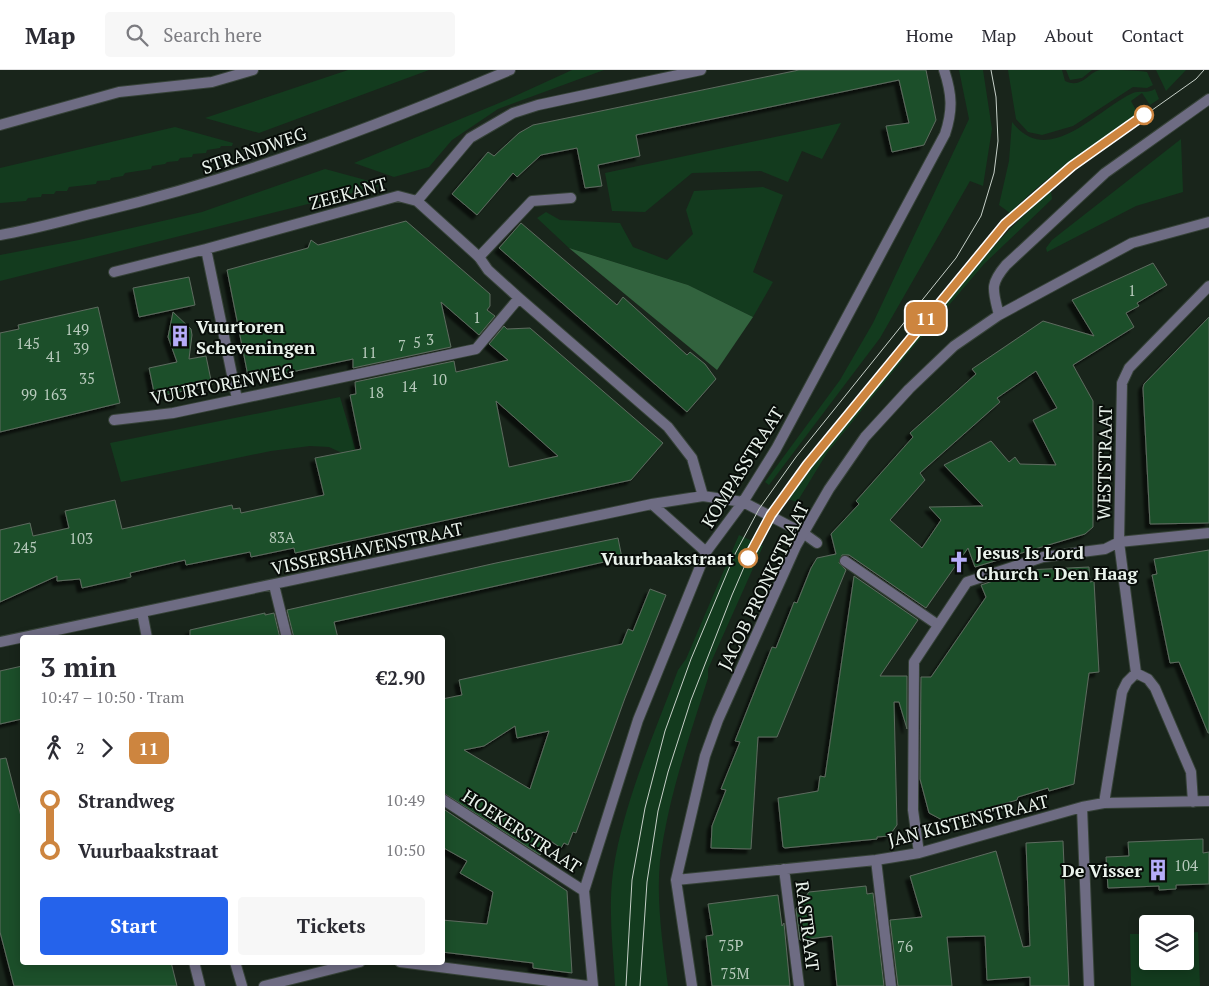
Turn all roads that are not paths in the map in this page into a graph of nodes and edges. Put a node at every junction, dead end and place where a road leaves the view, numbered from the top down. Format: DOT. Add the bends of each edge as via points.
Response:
graph roads {
  1 [pos="253,70"];
  2 [pos="510,70"];
  3 [pos="701,70"];
  4 [pos="944,70"];
  5 [pos="1209,99"];
  6 [pos="0,125"];
  7 [pos="571,198"];
  8 [pos="417,201"];
  9 [pos="1209,222"];
  10 [pos="0,235"];
  11 [pos="206,249"];
  12 [pos="479,257"];
  13 [pos="114,272"];
  14 [pos="1209,286"];
  15 [pos="519,298"];
  16 [pos="999,314"];
  17 [pos="237,399"];
  18 [pos="114,420"];
  19 [pos="703,496"];
  20 [pos="743,502"];
  21 [pos="652,504"];
  22 [pos="803,533"];
  23 [pos="1209,533"];
  24 [pos="1118,542"];
  25 [pos="817,543"];
  26 [pos="706,552"];
  27 [pos="845,561"];
  28 [pos="274,585"];
  29 [pos="142,612"];
  30 [pos="938,625"];
  31 [pos="33,635"];
  32 [pos="146,635"];
  33 [pos="286,635"];
  34 [pos="20,638"];
  35 [pos="0,642"];
  36 [pos="1136,673"];
  37 [pos="445,801"];
  38 [pos="1209,801"];
  39 [pos="1193,802"];
  40 [pos="1104,803"];
  41 [pos="1082,807"];
  42 [pos="918,853"];
  43 [pos="876,860"];
  44 [pos="784,869"];
  45 [pos="676,880"];
  46 [pos="584,891"];
  47 [pos="195,965"];
  48 [pos="236,965"];
  49 [pos="348,965"];
  50 [pos="424,965"];
  51 [pos="200,986"];
  52 [pos="242,986"];
  53 [pos="264,986"];
  54 [pos="588,986"];
  55 [pos="594,986"];
  56 [pos="692,986"];
  57 [pos="799,986"];
  58 [pos="891,986"];
  59 [pos="1089,986"];
  1 -- 6 [label="street" via="212,82 119,92"];
  2 -- 10 [label="street, STRANDWEG" via="321,145 187,190"];
  3 -- 8 [label="street" via="513,113 470,138"];
  4 -- 20 [label="street, KOMPASSTRAAT" via="952,113 945,134 795,414"];
  5 -- 16 [label="street" via="1106,173 1006,265 995,279"];
  7 -- 12 [label="street" via="532,201"];
  8 -- 11 [label="street, ZEEKANT" via="398,196"];
  8 -- 12 [label="street"];
  9 -- 16 [label="street, JACOB PRONKSTRAAT" via="1132,243"];
  11 -- 13 [label="street, ZEEKANT"];
  11 -- 17 [label="street"];
  12 -- 15 [label="street" via="488,270"];
  14 -- 24 [label="street, WESTSTRAAT" via="1129,368 1122,382"];
  15 -- 17 [label="street, VUURTORENWEG" via="476,349"];
  15 -- 19 [label="street" via="668,427 692,458"];
  16 -- 22 [label="street, JACOB PRONKSTRAAT" via="954,346 865,437"];
  17 -- 18 [label="street, VUURTORENWEG" via="172,413"];
  19 -- 20 [label="street, VISSERSHAVENSTRAAT"];
  19 -- 21 [label="street, VISSERSHAVENSTRAAT"];
  20 -- 22 [label="street"];
  20 -- 26 [label="street, KOMPASSTRAAT"];
  21 -- 26 [label="street"];
  21 -- 28 [label="street, VISSERSHAVENSTRAAT"];
  22 -- 25 [label="street"];
  22 -- 45 [label="street, JACOB PRONKSTRAAT" via="718,720 695,795"];
  23 -- 24 [label="street"];
  24 -- 30 [label="street" via="1105,549 1043,556 967,582"];
  24 -- 36 [label="street, WESTSTRAAT"];
  26 -- 46 [label="street, KOMPASSTRAAT" via="638,720"];
  27 -- 30 [label="street"];
  28 -- 29 [label="street, VISSERSHAVENSTRAAT"];
  28 -- 33 [label="street"];
  29 -- 31 [label="street, VISSERSHAVENSTRAAT"];
  29 -- 32 [label="street"];
  30 -- 42 [label="street" via="914,662 913,810"];
  34 -- 35 [label="street, VISSERSHAVENSTRAAT"];
  36 -- 39 [label="street" via="1148,678 1156,688 1191,772"];
  36 -- 40 [label="street" via="1122,692"];
  37 -- 46 [label="street, HOEKERSTRAAT"];
  38 -- 39 [label="street, JAN KISTENSTRAAT"];
  39 -- 40 [label="street, JAN KISTENSTRAAT"];
  40 -- 41 [label="street, JAN KISTENSTRAAT"];
  41 -- 42 [label="street, JAN KISTENSTRAAT"];
  41 -- 59 [label="street"];
  42 -- 43 [label="street, JAN KISTENSTRAAT"];
  43 -- 44 [label="street, JAN KISTENSTRAAT"];
  43 -- 58 [label="street"];
  44 -- 45 [label="street, JAN KISTENSTRAAT"];
  44 -- 57 [label="street, RASTRAAT"];
  45 -- 56 [label="street, JACOB PRONKSTRAAT"];
  46 -- 55 [label="street, KOMPASSTRAAT"];
  47 -- 51 [label="street"];
  48 -- 52 [label="street"];
  49 -- 53 [label="street"];
  50 -- 54 [label="street"];
}
